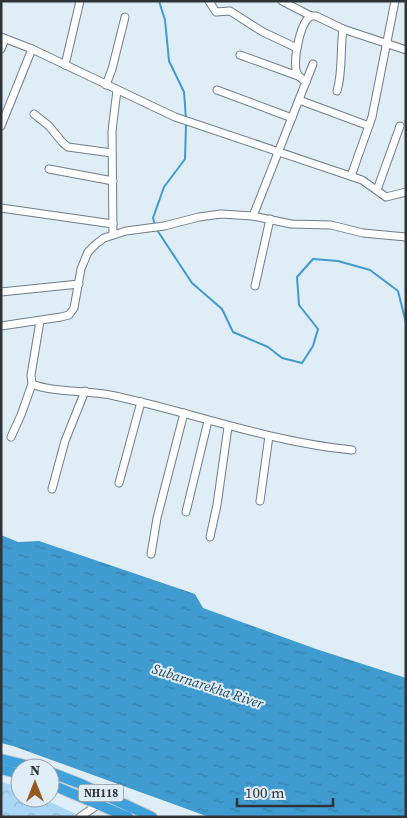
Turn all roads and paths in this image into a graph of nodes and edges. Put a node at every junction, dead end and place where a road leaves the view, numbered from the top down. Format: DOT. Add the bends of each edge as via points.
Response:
graph roads {
  1 [pos="80,1"];
  2 [pos="209,1"];
  3 [pos="282,1"];
  4 [pos="395,1"];
  5 [pos="311,16"];
  6 [pos="125,17"];
  7 [pos="343,29"];
  8 [pos="3,38"];
  9 [pos="386,43"];
  10 [pos="297,48"];
  11 [pos="1,49"];
  12 [pos="32,49"];
  13 [pos="406,50"];
  14 [pos="240,55"];
  15 [pos="312,64"];
  16 [pos="65,65"];
  17 [pos="298,76"];
  18 [pos="306,82"];
  19 [pos="106,85"];
  20 [pos="117,90"];
  21 [pos="217,90"];
  22 [pos="337,91"];
  23 [pos="299,100"];
  24 [pos="34,114"];
  25 [pos="292,118"];
  26 [pos="2,126"];
  27 [pos="369,126"];
  28 [pos="400,126"];
  29 [pos="278,151"];
  30 [pos="112,153"];
  31 [pos="49,169"];
  32 [pos="351,176"];
  33 [pos="113,181"];
  34 [pos="377,190"];
  35 [pos="406,192"];
  36 [pos="1,208"];
  37 [pos="253,216"];
  38 [pos="270,219"];
  39 [pos="113,224"];
  40 [pos="113,235"];
  41 [pos="406,237"];
  42 [pos="79,284"];
  43 [pos="255,286"];
  44 [pos="1,292"];
  45 [pos="40,320"];
  46 [pos="1,326"];
  47 [pos="32,384"];
  48 [pos="85,391"];
  49 [pos="141,402"];
  50 [pos="184,413"];
  51 [pos="208,421"];
  52 [pos="228,426"];
  53 [pos="269,436"];
  54 [pos="11,437"];
  55 [pos="352,450"];
  56 [pos="119,483"];
  57 [pos="52,489"];
  58 [pos="260,501"];
  59 [pos="186,512"];
  60 [pos="210,537"];
  61 [pos="151,554"];
  62 [pos="60,776"];
  63 [pos="60,788"];
  64 [pos="99,804"];
  65 [pos="80,817"];
  66 [pos="128,817"];
  67 [pos="152,817"];
  1 -- 16 [label="street"];
  2 -- 10 [label="street" via="216,12 230,10 263,32"];
  3 -- 5 [label="street"];
  4 -- 9 [label="street"];
  5 -- 7 [label="street"];
  5 -- 10 [label="street" via="304,23"];
  6 -- 19 [label="street"];
  7 -- 9 [label="street"];
  7 -- 22 [label="street"];
  8 -- 11 [label="street"];
  8 -- 12 [label="street"];
  9 -- 13 [label="street"];
  9 -- 27 [label="street"];
  10 -- 17 [label="street"];
  12 -- 16 [label="street"];
  12 -- 26 [label="street"];
  14 -- 17 [label="street"];
  15 -- 18 [label="street"];
  16 -- 19 [label="street"];
  17 -- 18 [label="street"];
  18 -- 23 [label="street"];
  19 -- 20 [label="street"];
  20 -- 29 [label="street" via="175,117"];
  20 -- 30 [label="street"];
  21 -- 25 [label="street"];
  23 -- 25 [label="street"];
  23 -- 27 [label="street"];
  24 -- 30 [label="street" via="68,147"];
  25 -- 29 [label="street"];
  27 -- 32 [label="street"];
  28 -- 34 [label="street"];
  29 -- 32 [label="street"];
  29 -- 37 [label="street"];
  30 -- 33 [label="street"];
  31 -- 33 [label="street"];
  32 -- 34 [label="street"];
  33 -- 39 [label="street"];
  34 -- 35 [label="street" via="386,197"];
  36 -- 39 [label="street"];
  37 -- 38 [label="street"];
  37 -- 40 [label="street" via="210,215"];
  38 -- 41 [label="street"];
  38 -- 43 [label="street"];
  39 -- 40 [label="street"];
  40 -- 42 [label="street" via="88,252"];
  42 -- 44 [label="street"];
  42 -- 45 [label="street" via="74,308 69,315"];
  45 -- 46 [label="street"];
  45 -- 47 [label="street"];
  47 -- 48 [label="street"];
  47 -- 54 [label="street"];
  48 -- 49 [label="street"];
  48 -- 57 [label="street" via="67,435"];
  49 -- 50 [label="street"];
  49 -- 56 [label="street"];
  50 -- 51 [label="street"];
  50 -- 61 [label="street"];
  51 -- 52 [label="street"];
  51 -- 59 [label="street"];
  52 -- 53 [label="street"];
  52 -- 60 [label="street"];
  53 -- 55 [label="street" via="324,448"];
  53 -- 58 [label="street"];
  62 -- 67 [label="highway, NH118"];
  63 -- 64 [label="highway, NH118"];
  64 -- 65 [label="street"];
  64 -- 66 [label="highway, NH118"];
}
